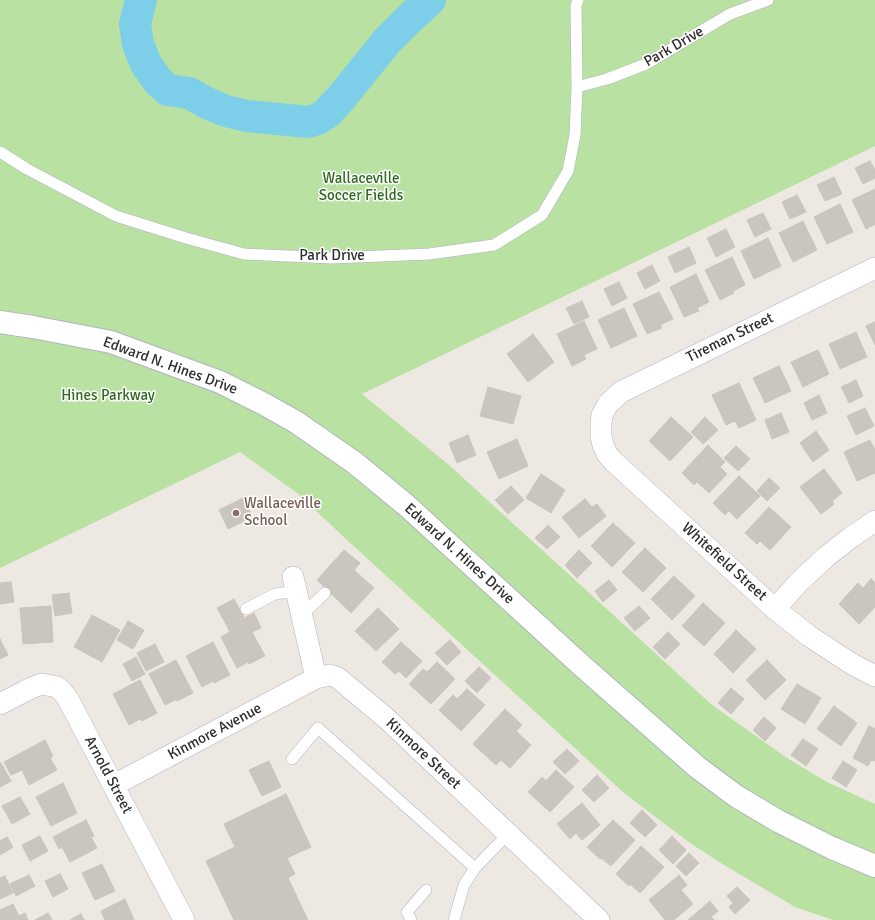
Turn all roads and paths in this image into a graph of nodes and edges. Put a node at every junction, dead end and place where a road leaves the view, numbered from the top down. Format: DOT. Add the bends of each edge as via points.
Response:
graph roads {
  1 [pos="578,0"];
  2 [pos="768,0"];
  3 [pos="577,87"];
  4 [pos="0,152"];
  5 [pos="875,268"];
  6 [pos="0,322"];
  7 [pos="601,424"];
  8 [pos="875,521"];
  9 [pos="295,584"];
  10 [pos="325,593"];
  11 [pos="775,608"];
  12 [pos="246,609"];
  13 [pos="302,615"];
  14 [pos="875,676"];
  15 [pos="316,678"];
  16 [pos="0,704"];
  17 [pos="292,759"];
  18 [pos="114,785"];
  19 [pos="508,834"];
  20 [pos="875,866"];
  21 [pos="475,868"];
  22 [pos="426,890"];
  23 [pos="184,920"];
  24 [pos="412,920"];
  25 [pos="454,920"];
  26 [pos="599,920"];
  1 -- 3 [label="lane, Park Drive"];
  2 -- 3 [label="lane, Park Drive" via="730,14 646,64"];
  3 -- 4 [label="lane, Park Drive" via="575,135 568,171 542,215 494,245 429,254 332,258 244,254 116,216"];
  5 -- 7 [label="street, Tireman Street" via="621,392 608,404 602,415"];
  6 -- 20 [label="street, Edward N. Hines Drive" via="111,342 220,382 296,422 355,463 406,505 697,767 736,796 778,821"];
  7 -- 11 [label="street, Whitefield Street" via="603,445 613,461"];
  8 -- 11 [label="street" via="827,556"];
  9 -- 12 [label="lane"];
  9 -- 13 [label="street"];
  10 -- 13 [label="lane"];
  11 -- 14 [label="street, Whitefield Street" via="809,636"];
  13 -- 15 [label="street"];
  15 -- 18 [label="street, Kinmore Avenue"];
  15 -- 19 [label="street, Kinmore Street" via="330,675 338,678 386,718"];
  16 -- 18 [label="street, Arnold Street" via="42,684 62,691"];
  17 -- 21 [label="lane" via="318,728"];
  18 -- 23 [label="street, Arnold Street"];
  19 -- 21 [label="lane"];
  19 -- 26 [label="street, Kinmore Street"];
  21 -- 25 [label="lane" via="464,885"];
  22 -- 24 [label="lane" via="407,912"];
}
